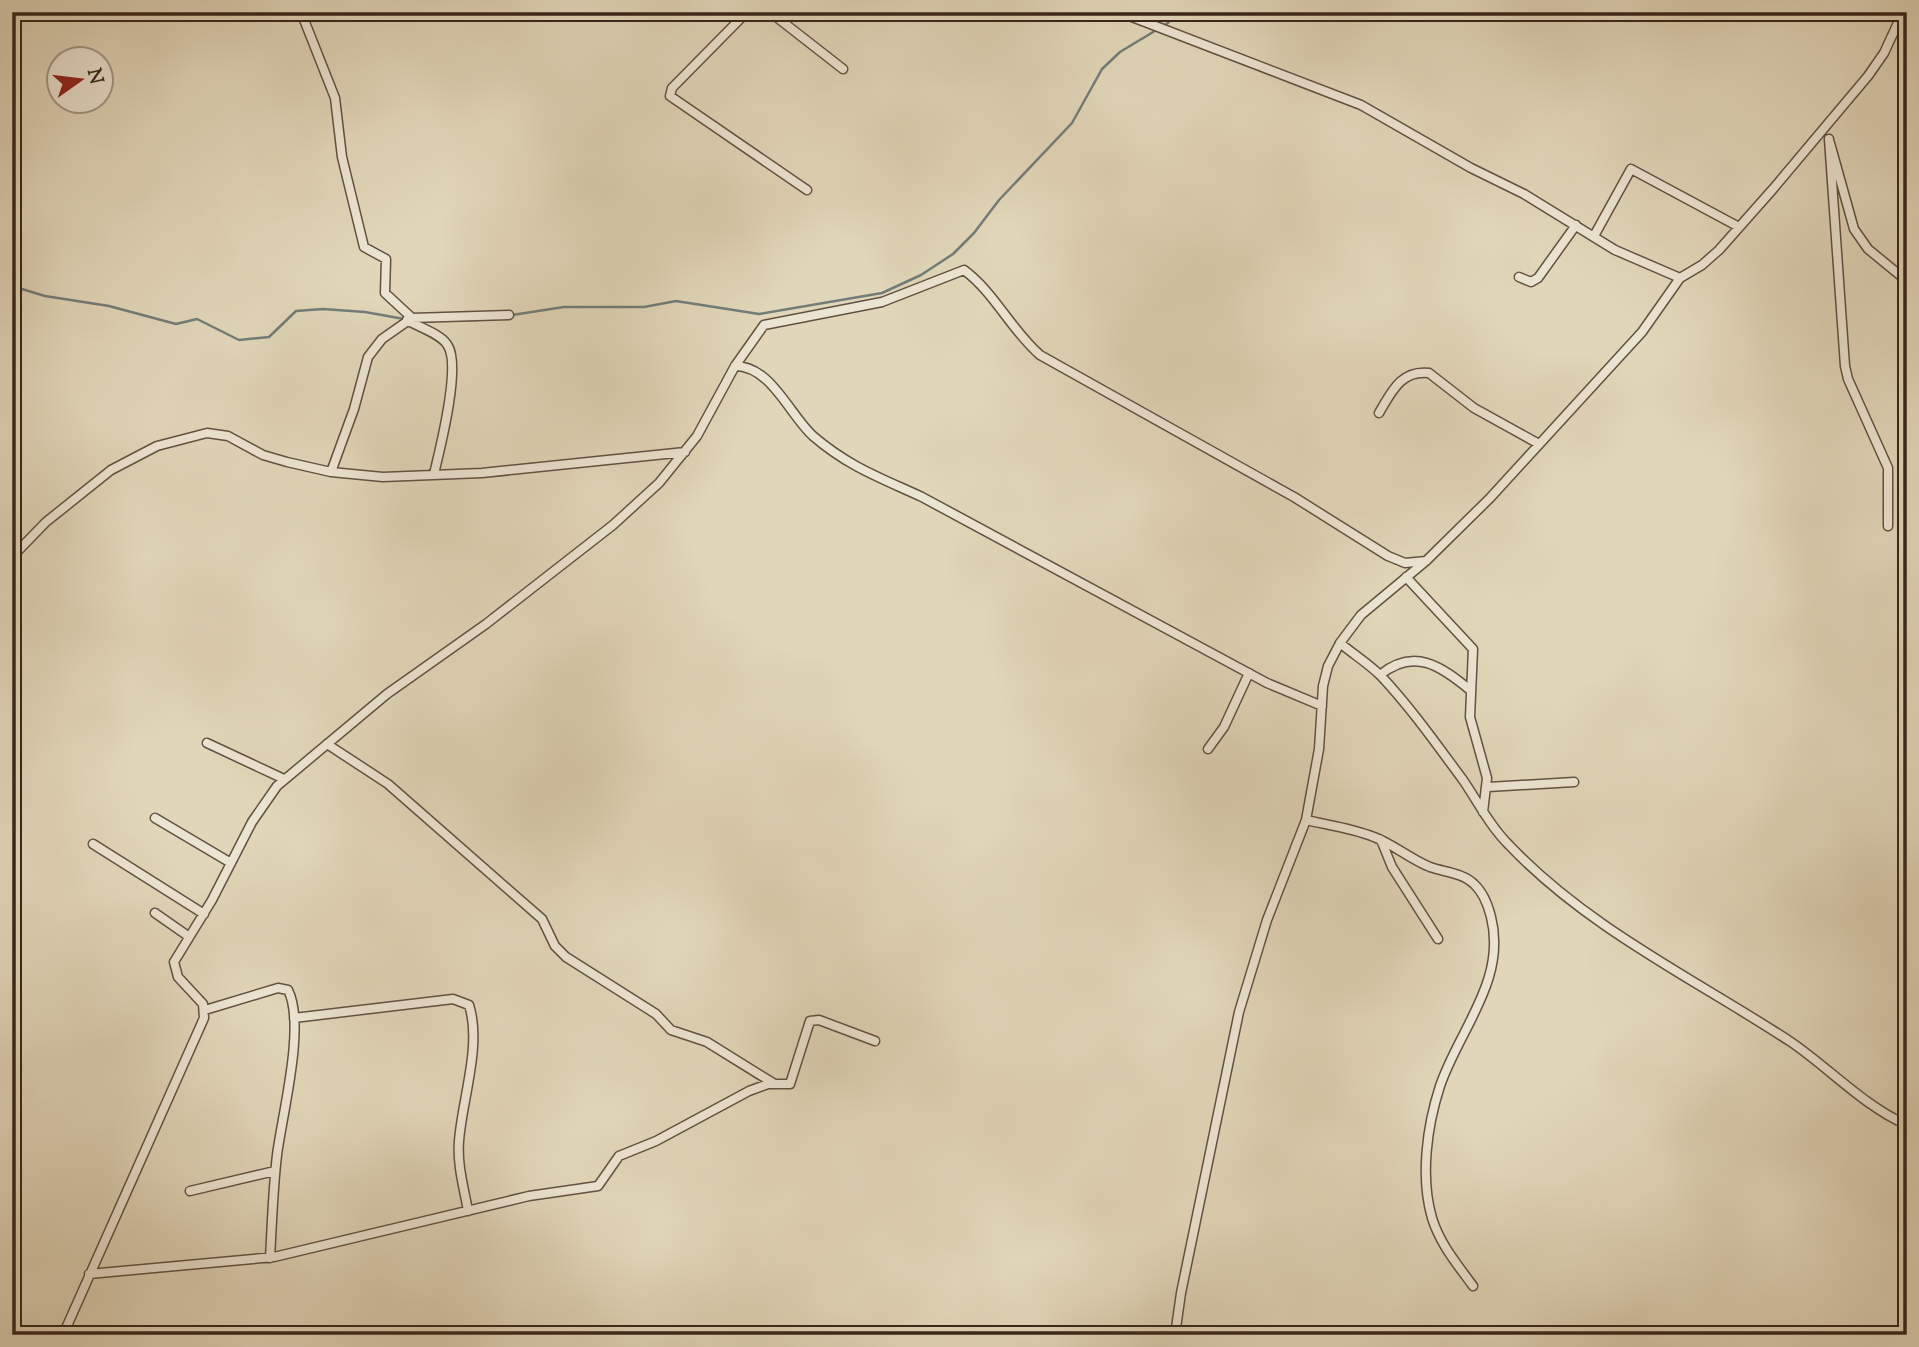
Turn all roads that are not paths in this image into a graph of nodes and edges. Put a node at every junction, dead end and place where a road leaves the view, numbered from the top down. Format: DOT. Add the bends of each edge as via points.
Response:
graph roads {
  1 [pos="301,12"];
  2 [pos="747,12"];
  3 [pos="770,12"];
  4 [pos="1119,12"];
  5 [pos="1903,12"];
  6 [pos="843,69"];
  7 [pos="1827,135"];
  8 [pos="807,190"];
  9 [pos="1576,225"];
  10 [pos="1738,227"];
  11 [pos="1594,236"];
  12 [pos="1519,277"];
  13 [pos="1681,278"];
  14 [pos="1907,281"];
  15 [pos="509,315"];
  16 [pos="409,319"];
  17 [pos="735,366"];
  18 [pos="1379,413"];
  19 [pos="1539,444"];
  20 [pos="685,452"];
  21 [pos="331,472"];
  22 [pos="434,474"];
  23 [pos="1888,526"];
  24 [pos="12,556"];
  25 [pos="1426,561"];
  26 [pos="1406,577"];
  27 [pos="1339,643"];
  28 [pos="1249,673"];
  29 [pos="1380,675"];
  30 [pos="1470,691"];
  31 [pos="1322,706"];
  32 [pos="207,743"];
  33 [pos="327,744"];
  34 [pos="1208,749"];
  35 [pos="284,779"];
  36 [pos="1574,782"];
  37 [pos="1488,787"];
  38 [pos="1483,812"];
  39 [pos="155,818"];
  40 [pos="1306,820"];
  41 [pos="1381,840"];
  42 [pos="93,844"];
  43 [pos="231,863"];
  44 [pos="155,913"];
  45 [pos="204,914"];
  46 [pos="188,936"];
  47 [pos="1438,939"];
  48 [pos="205,1010"];
  49 [pos="294,1018"];
  50 [pos="875,1041"];
  51 [pos="773,1083"];
  52 [pos="1907,1125"];
  53 [pos="275,1171"];
  54 [pos="190,1191"];
  55 [pos="468,1212"];
  56 [pos="270,1258"];
  57 [pos="89,1274"];
  58 [pos="1473,1286"];
  59 [pos="63,1335"];
  60 [pos="1175,1335"];
  1 -- 16 [label="street" via="335,99 342,157 364,247 386,259 385,293"];
  2 -- 8 [label="street" via="672,88 670,96"];
  3 -- 6 [label="street"];
  4 -- 9 [label="street" via="1361,105"];
  5 -- 7 [label="street" via="1884,53"];
  7 -- 10 [label="street"];
  7 -- 14 [label="street" via="1854,229 1868,249"];
  7 -- 23 [label="street" via="1845,366 1888,468"];
  9 -- 11 [label="street"];
  9 -- 12 [label="street" via="1538,278 1531,282"];
  10 -- 11 [label="street" via="1631,169"];
  10 -- 13 [label="street" via="1702,265"];
  11 -- 13 [label="street" via="1651,268"];
  13 -- 19 [label="street" via="1642,332"];
  15 -- 16 [label="street"];
  16 -- 21 [label="street" via="369,354"];
  16 -- 22 [label="street" via="449,348 450,400"];
  17 -- 20 [label="street"];
  17 -- 25 [label="street" via="764,325 882,302 964,270 1040,355 1294,497 1388,556 1405,563"];
  17 -- 28 [label="street" via="754,369 814,436 868,474 930,502"];
  18 -- 19 [label="street" via="1405,376 1429,373 1474,408"];
  19 -- 25 [label="street"];
  20 -- 22 [label="street"];
  20 -- 33 [label="street" via="613,525"];
  21 -- 22 [label="street" via="400,478"];
  21 -- 24 [label="street" via="262,455 219,433 157,446 103,475"];
  25 -- 26 [label="street"];
  26 -- 27 [label="street" via="1361,615"];
  26 -- 30 [label="street" via="1473,649"];
  27 -- 29 [label="street"];
  27 -- 31 [label="street" via="1328,666"];
  28 -- 31 [label="street"];
  28 -- 34 [label="street" via="1229,720"];
  29 -- 30 [label="street" via="1401,663 1424,660"];
  29 -- 38 [label="street" via="1429,732"];
  30 -- 37 [label="street" via="1471,728"];
  31 -- 40 [label="street"];
  32 -- 35 [label="street"];
  33 -- 35 [label="street"];
  33 -- 51 [label="street" via="388,784 542,919 566,957 656,1014 671,1030 706,1042"];
  35 -- 43 [label="street" via="266,800"];
  36 -- 37 [label="street"];
  37 -- 38 [label="street"];
  38 -- 52 [label="street" via="1508,845 1605,927 1770,1028"];
  39 -- 43 [label="street"];
  40 -- 41 [label="street"];
  40 -- 60 [label="street" via="1245,985"];
  41 -- 47 [label="street" via="1392,867"];
  41 -- 58 [label="street" via="1430,867 1467,878 1481,891 1493,926 1490,974 1441,1084 1428,1148 1432,1218 1445,1249"];
  42 -- 45 [label="street"];
  43 -- 45 [label="street"];
  44 -- 46 [label="street"];
  45 -- 46 [label="street"];
  46 -- 48 [label="street" via="175,971"];
  48 -- 49 [label="street" via="284,988 291,996"];
  48 -- 57 [label="street"];
  49 -- 53 [label="street"];
  49 -- 55 [label="street" via="453,999 469,1005 473,1023 470,1077 458,1152"];
  50 -- 51 [label="street" via="820,1020 810,1021 792,1082"];
  51 -- 55 [label="street" via="619,1156 598,1186 529,1196"];
  53 -- 54 [label="street"];
  53 -- 56 [label="street"];
  55 -- 56 [label="street"];
  56 -- 57 [label="street"];
  57 -- 59 [label="street"];
}
